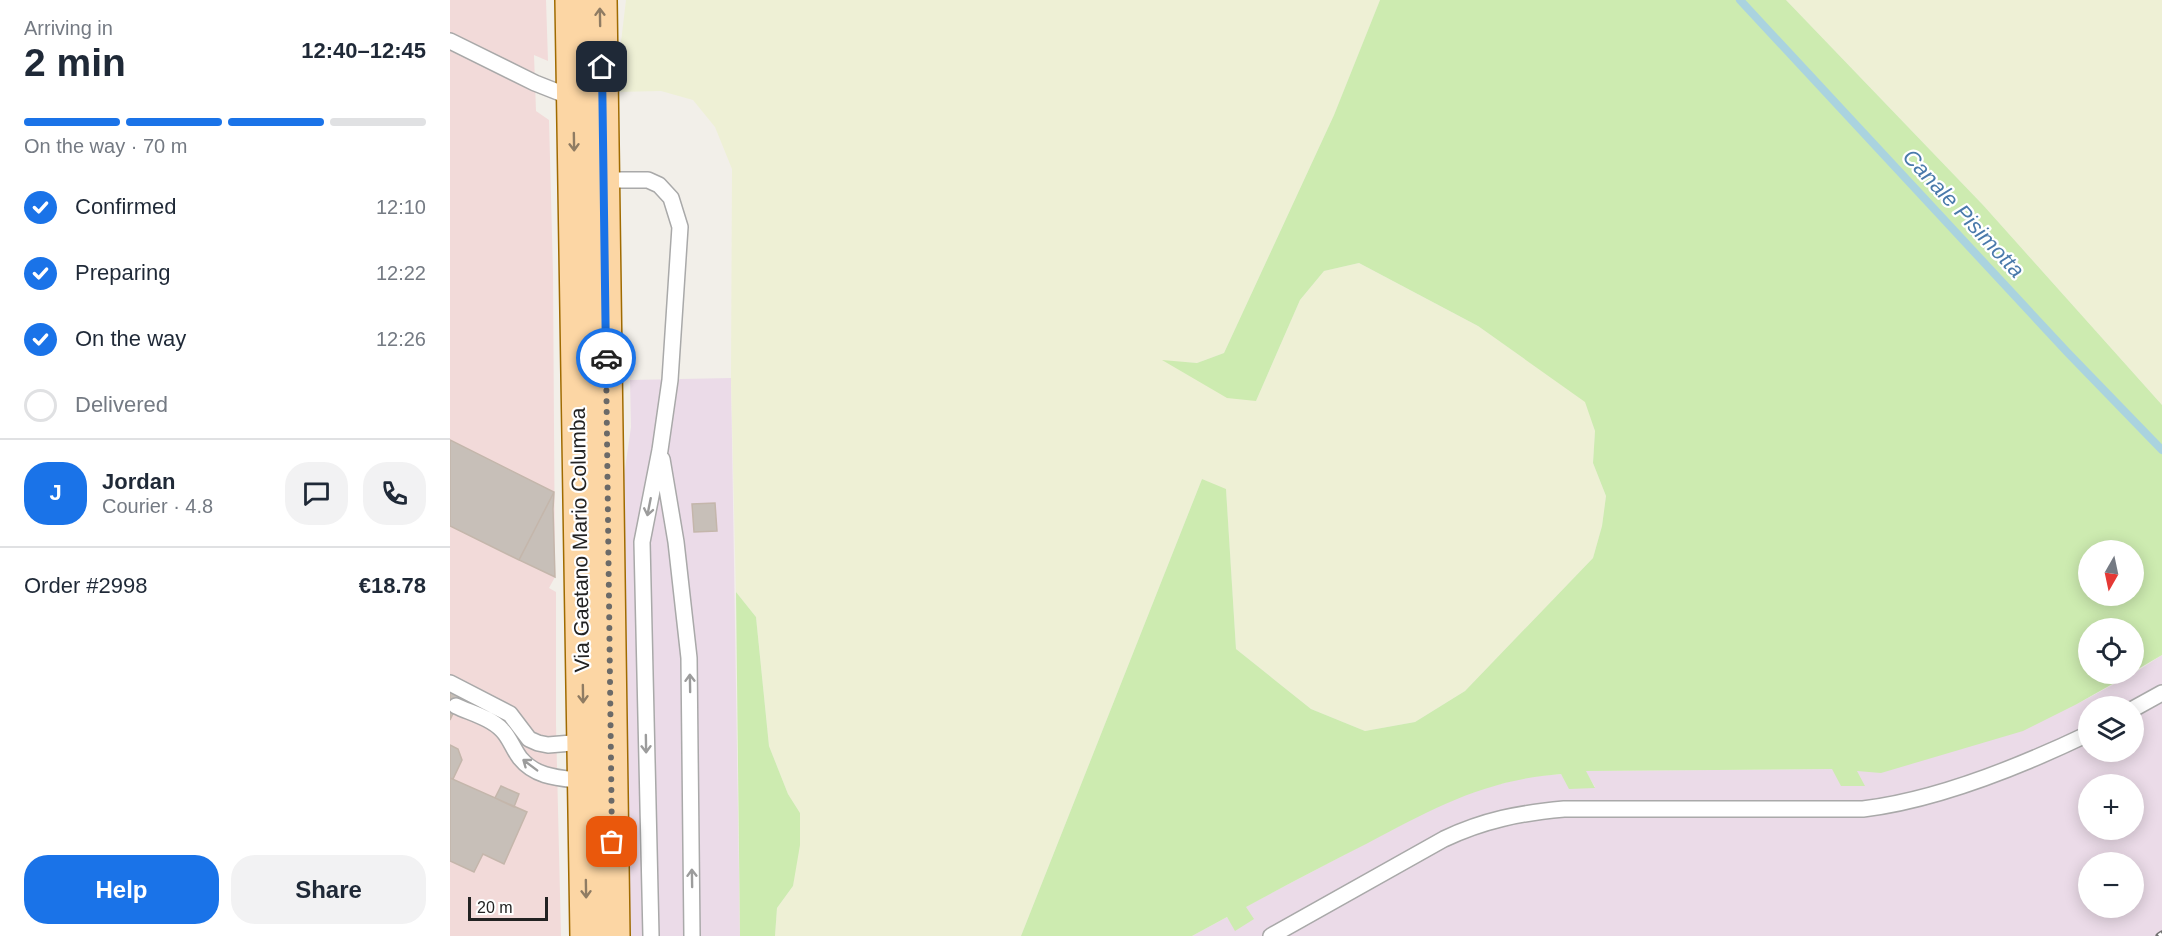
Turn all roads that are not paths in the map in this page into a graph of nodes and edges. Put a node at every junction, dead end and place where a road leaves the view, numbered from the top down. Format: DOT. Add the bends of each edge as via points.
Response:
graph roads {
  1 [pos="572,0"];
  2 [pos="600,0"];
  3 [pos="450,40"];
  4 [pos="573,98"];
  5 [pos="604,180"];
  6 [pos="660,450"];
  7 [pos="450,683"];
  8 [pos="2162,693"];
  9 [pos="2144,704"];
  10 [pos="456,706"];
  11 [pos="2078,739"];
  12 [pos="584,742"];
  13 [pos="584,781"];
  14 [pos="587,936"];
  15 [pos="613,936"];
  16 [pos="651,936"];
  17 [pos="692,936"];
  18 [pos="1271,936"];
  1 -- 4 [label="main road, Via Gaetano Mario Columba"];
  5 -- 2 [label="main road, Via Gaetano Mario Columba, one-way"];
  3 -- 4 [label="lane"];
  4 -- 12 [label="main road, Via Gaetano Mario Columba, one-way"];
  5 -- 6 [label="lane" via="648,180 659,185 671,198 680,227 670,380"];
  5 -- 15 [label="main road, Via Gaetano Mario Columba"];
  6 -- 16 [label="lane, one-way" via="642,542"];
  17 -- 6 [label="lane, one-way" via="689,658 676,542"];
  7 -- 12 [label="lane" via="510,714 529,739 538,743"];
  8 -- 9 [label="lane"];
  13 -- 10 [label="lane, one-way" via="548,777 529,766 494,722"];
  11 -- 18 [label="lane" via="1971,782 1879,807 1564,809 1497,819 1444,839"];
  12 -- 13 [label="main road, Via Gaetano Mario Columba"];
  13 -- 14 [label="main road, Via Gaetano Mario Columba, one-way"];
}
